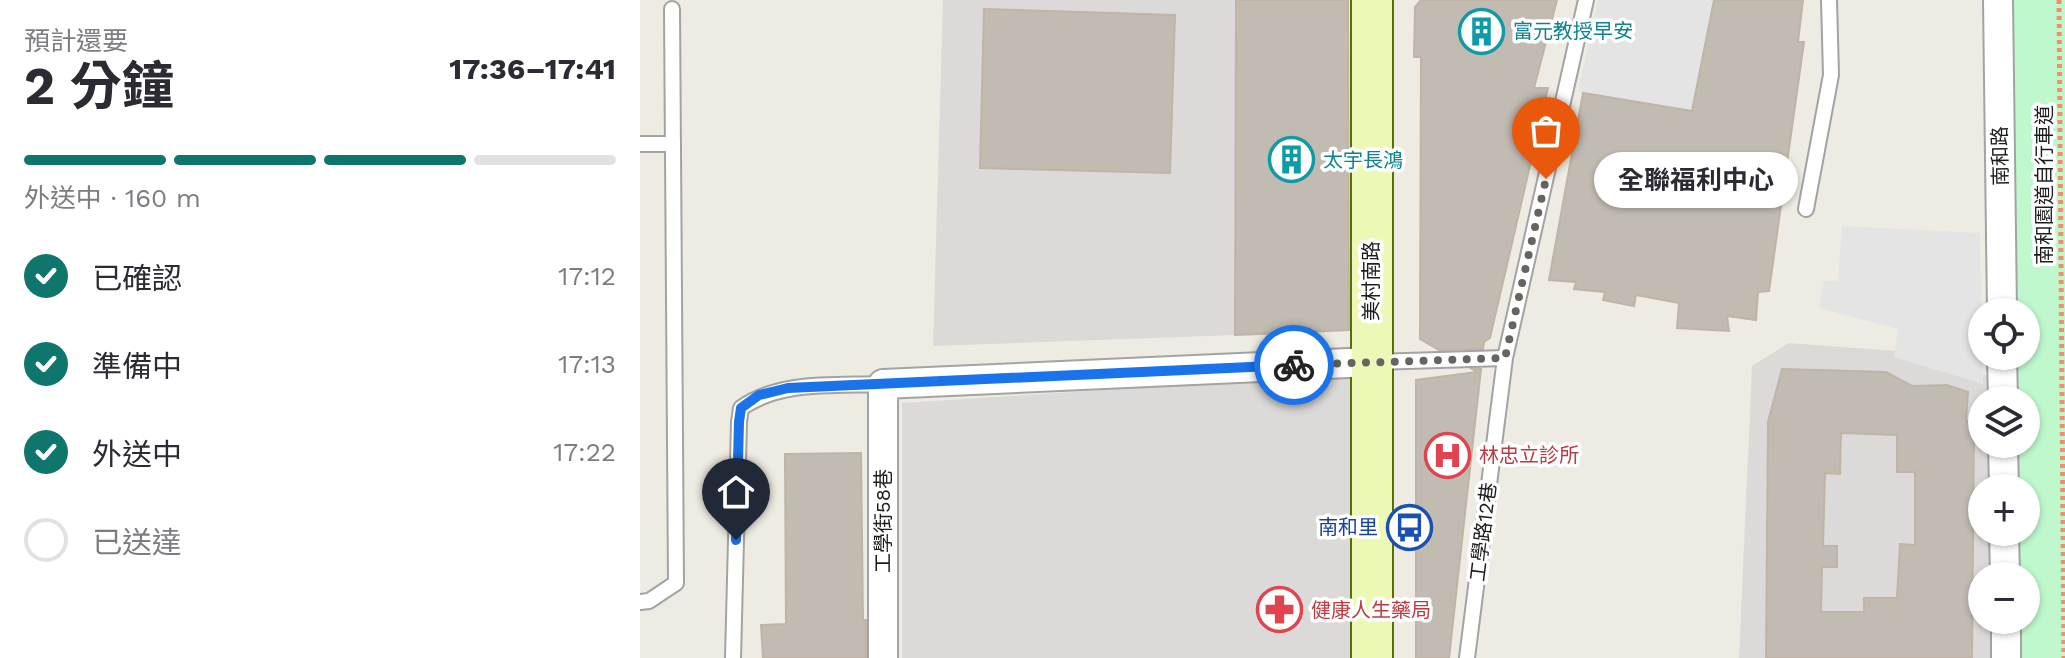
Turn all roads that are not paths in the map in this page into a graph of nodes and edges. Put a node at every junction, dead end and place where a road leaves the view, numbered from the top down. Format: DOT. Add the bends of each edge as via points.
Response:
graph roads {
  1 [pos="1372,0"];
  2 [pos="1586,0"];
  3 [pos="1829,0"];
  4 [pos="1998,0"];
  5 [pos="672,9"];
  6 [pos="640,144"];
  7 [pos="673,144"];
  8 [pos="1806,209"];
  9 [pos="2002,298"];
  10 [pos="1505,358"];
  11 [pos="1371,362"];
  12 [pos="883,384"];
  13 [pos="640,602"];
  14 [pos="2006,634"];
  15 [pos="733,658"];
  16 [pos="883,658"];
  17 [pos="1372,658"];
  18 [pos="1467,658"];
  19 [pos="2006,658"];
  1 -- 11 [label="street, 美村南路"];
  2 -- 10 [label="lane, 工學路12巷"];
  3 -- 8 [label="lane" via="1831,75"];
  4 -- 9 [label="street, 南和路"];
  5 -- 7 [label="lane"];
  6 -- 7 [label="lane"];
  7 -- 13 [label="lane" via="676,583"];
  10 -- 11 [label="lane"];
  10 -- 18 [label="lane, 工學路12巷"];
  11 -- 12 [label="street"];
  11 -- 17 [label="street, 美村南路"];
  12 -- 15 [label="lane" via="788,388 759,395 741,408"];
  12 -- 16 [label="street, 工學街58巷"];
  14 -- 19 [label="street"];
}
